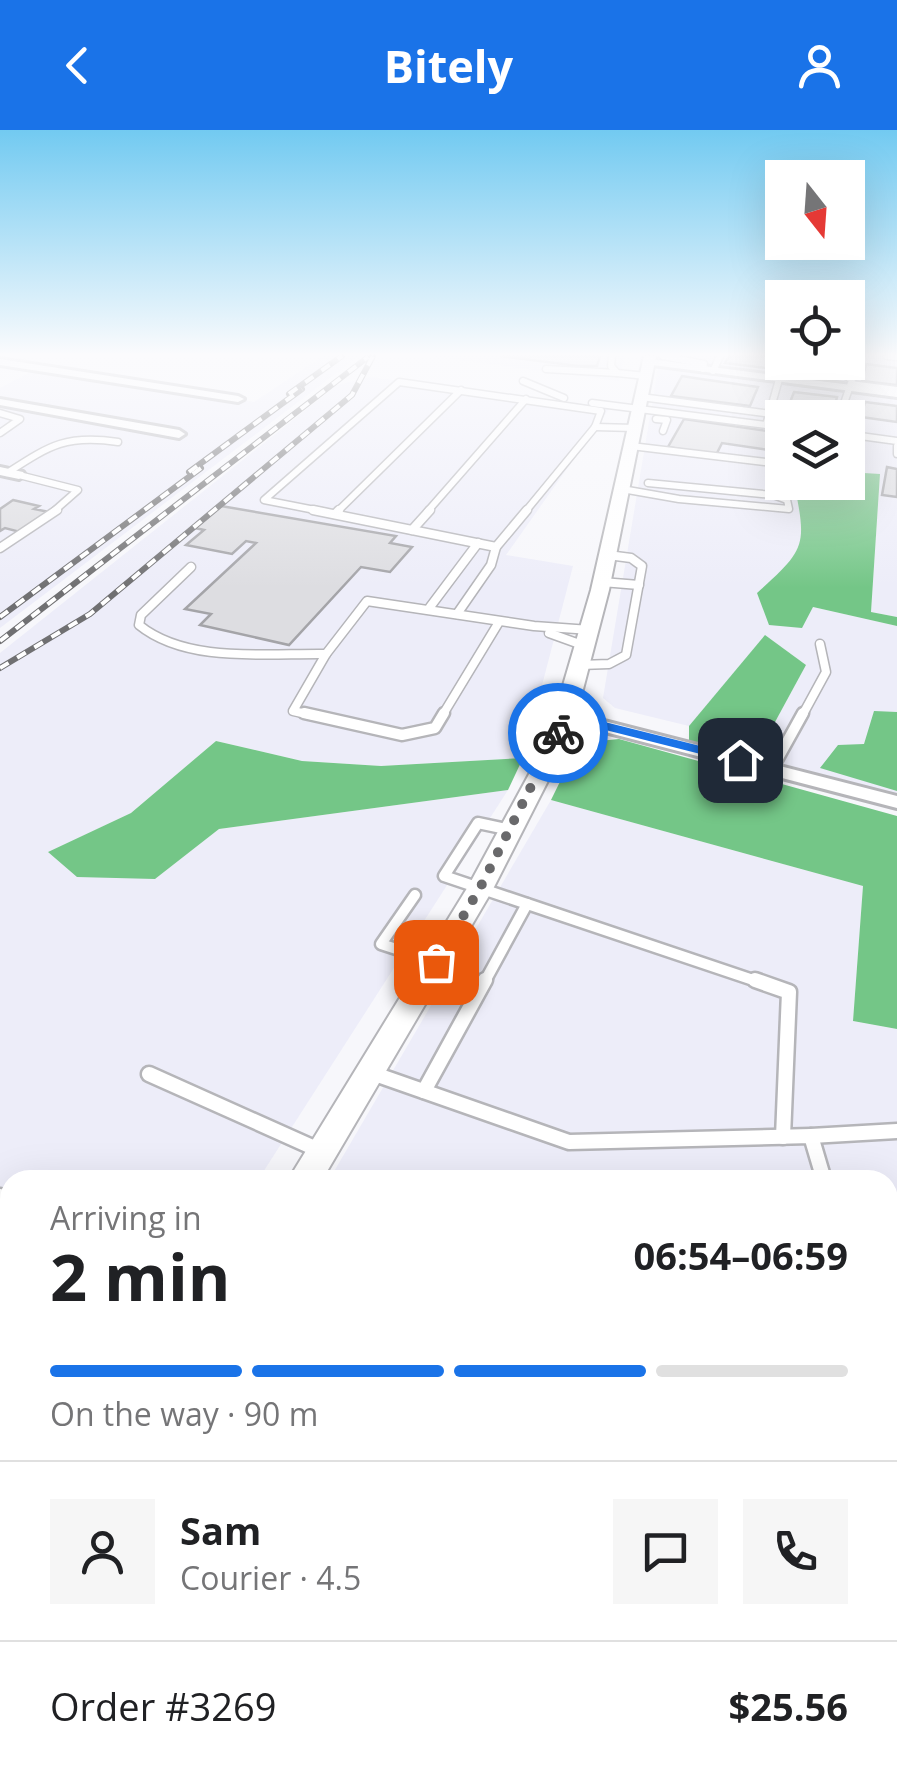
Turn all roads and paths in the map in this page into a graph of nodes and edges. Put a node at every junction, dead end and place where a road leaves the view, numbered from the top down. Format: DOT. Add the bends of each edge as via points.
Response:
graph roads {
  1 [pos="340,434"];
  2 [pos="417,434"];
  3 [pos="496,434"];
  4 [pos="590,434"];
  5 [pos="636,434"];
  6 [pos="716,434"];
  7 [pos="865,437"];
  8 [pos="118,442"];
  9 [pos="897,443"];
  10 [pos="897,454"];
  11 [pos="765,458"];
  12 [pos="9,473"];
  13 [pos="648,483"];
  14 [pos="622,490"];
  15 [pos="765,494"];
  16 [pos="787,500"];
  17 [pos="335,514"];
  18 [pos="412,530"];
  19 [pos="478,543"];
  20 [pos="496,547"];
  21 [pos="0,548"];
  22 [pos="608,555"];
  23 [pos="192,567"];
  24 [pos="602,582"];
  25 [pos="639,585"];
  26 [pos="430,608"];
  27 [pos="457,614"];
  28 [pos="499,622"];
  29 [pos="536,629"];
  30 [pos="820,644"];
  31 [pos="585,647"];
  32 [pos="326,654"];
  33 [pos="565,716"];
  34 [pos="772,769"];
  35 [pos="897,802"];
  36 [pos="511,830"];
  37 [pos="480,888"];
  38 [pos="415,895"];
  39 [pos="527,904"];
  40 [pos="436,962"];
  41 [pos="369,1072"];
  42 [pos="150,1074"];
  43 [pos="424,1091"];
  44 [pos="897,1131"];
  45 [pos="811,1136"];
  46 [pos="783,1137"];
  47 [pos="322,1151"];
  48 [pos="310,1170"];
  49 [pos="821,1170"];
  1 -- 17 [label="lane" via="264,500"];
  2 -- 17 [label="lane"];
  3 -- 18 [label="lane"];
  4 -- 20 [label="lane"];
  5 -- 14 [label="street"];
  6 -- 11 [label="lane"];
  7 -- 9 [label="lane"];
  8 -- 12 [label="lane" via="61,438"];
  9 -- 10 [label="lane"];
  12 -- 21 [label="lane" via="78,490"];
  13 -- 15 [label="lane"];
  14 -- 16 [label="lane" via="788,508"];
  14 -- 22 [label="street"];
  17 -- 18 [label="lane"];
  18 -- 19 [label="lane"];
  19 -- 20 [label="lane"];
  19 -- 26 [label="lane"];
  20 -- 27 [label="lane"];
  22 -- 24 [label="street"];
  22 -- 25 [label="lane" via="637,561"];
  23 -- 32 [label="lane" via="142,615 145,633 190,647"];
  24 -- 25 [label="lane"];
  24 -- 31 [label="street"];
  25 -- 31 [label="lane" via="626,658 609,665"];
  26 -- 27 [label="lane"];
  26 -- 32 [label="lane" via="367,600"];
  27 -- 28 [label="lane"];
  28 -- 29 [label="lane"];
  28 -- 32 [label="lane" via="436,728 402,735 293,711"];
  29 -- 31 [label="lane"];
  29 -- 31 [label="lane"];
  30 -- 34 [label="lane" via="826,672"];
  31 -- 33 [label="street"];
  33 -- 34 [label="street"];
  33 -- 36 [label="street"];
  34 -- 35 [label="street"];
  36 -- 37 [label="street"];
  36 -- 37 [label="lane" via="478,823 444,876"];
  37 -- 39 [label="lane"];
  37 -- 40 [label="street"];
  38 -- 40 [label="lane" via="381,944"];
  39 -- 43 [label="lane"];
  39 -- 46 [label="lane" via="789,992"];
  40 -- 41 [label="street"];
  41 -- 43 [label="lane"];
  41 -- 47 [label="street"];
  42 -- 47 [label="lane"];
  43 -- 46 [label="lane" via="568,1142"];
  44 -- 45 [label="lane"];
  45 -- 46 [label="lane"];
  45 -- 49 [label="lane"];
  47 -- 48 [label="street"];
}
